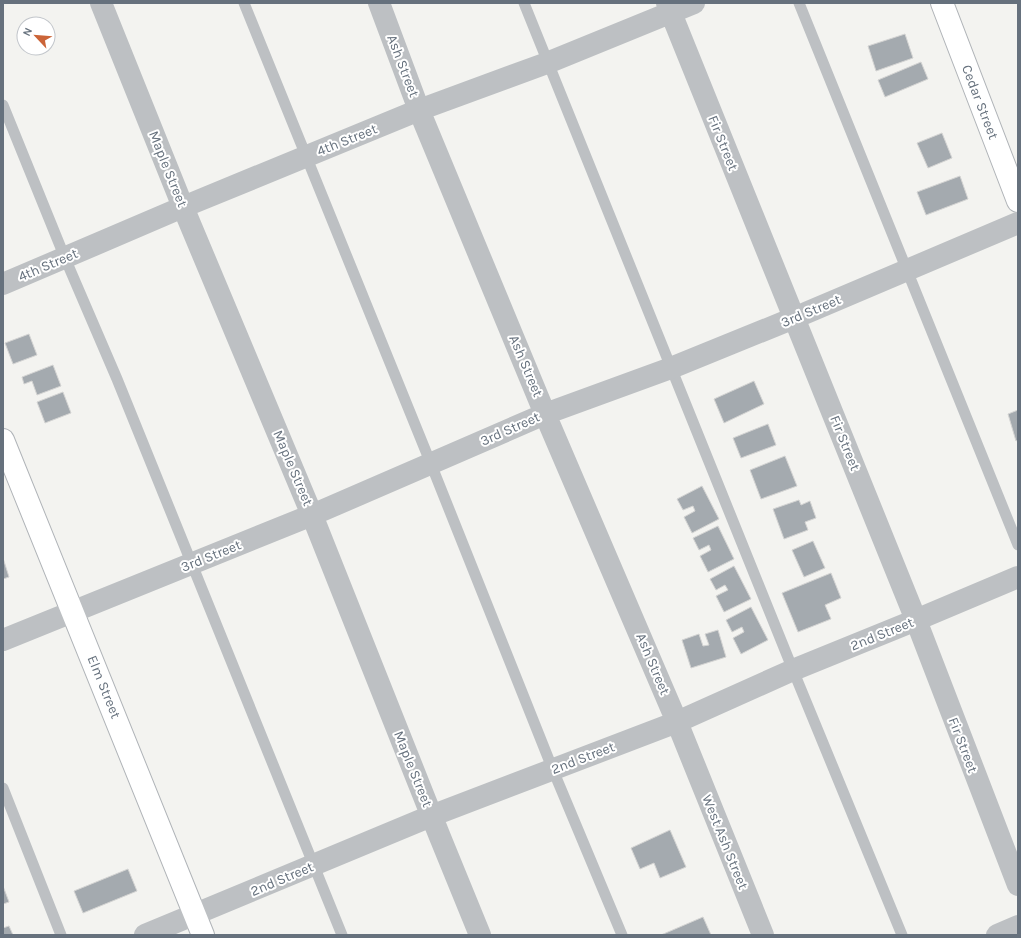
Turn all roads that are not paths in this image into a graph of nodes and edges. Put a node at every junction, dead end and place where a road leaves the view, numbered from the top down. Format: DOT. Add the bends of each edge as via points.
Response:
graph roads {
  1 [pos="101,3"];
  2 [pos="244,3"];
  3 [pos="379,3"];
  4 [pos="524,3"];
  5 [pos="694,3"];
  6 [pos="799,3"];
  7 [pos="942,3"];
  8 [pos="669,8"];
  9 [pos="547,62"];
  10 [pos="3,105"];
  11 [pos="420,110"];
  12 [pos="306,157"];
  13 [pos="1018,201"];
  14 [pos="184,207"];
  15 [pos="1018,223"];
  16 [pos="65,258"];
  17 [pos="908,270"];
  18 [pos="3,284"];
  19 [pos="794,318"];
  20 [pos="671,368"];
  21 [pos="545,414"];
  22 [pos="3,440"];
  23 [pos="431,464"];
  24 [pos="312,515"];
  25 [pos="1018,545"];
  26 [pos="191,564"];
  27 [pos="1018,576"];
  28 [pos="74,612"];
  29 [pos="916,620"];
  30 [pos="3,640"];
  31 [pos="793,670"];
  32 [pos="678,722"];
  33 [pos="688,749"];
  34 [pos="553,770"];
  35 [pos="3,788"];
  36 [pos="431,816"];
  37 [pos="314,865"];
  38 [pos="1018,885"];
  39 [pos="195,915"];
  40 [pos="1018,926"];
  41 [pos="61,935"];
  42 [pos="145,935"];
  43 [pos="203,935"];
  44 [pos="342,935"];
  45 [pos="480,935"];
  46 [pos="622,935"];
  47 [pos="762,935"];
  48 [pos="902,935"];
  49 [pos="997,935"];
  1 -- 14 [label="street, Maple Street"];
  2 -- 12 [label="lane"];
  3 -- 11 [label="street, Ash Street"];
  4 -- 9 [label="lane"];
  5 -- 8 [label="street, 4th Street"];
  6 -- 17 [label="lane"];
  7 -- 13 [label="street, Cedar Street"];
  8 -- 9 [label="street, 4th Street"];
  8 -- 19 [label="street, Fir Street"];
  9 -- 11 [label="street, 4th Street"];
  9 -- 20 [label="lane"];
  10 -- 16 [label="lane"];
  11 -- 12 [label="street, 4th Street"];
  11 -- 21 [label="street, Ash Street"];
  12 -- 14 [label="street, 4th Street"];
  12 -- 23 [label="lane"];
  14 -- 16 [label="street, 4th Street"];
  14 -- 24 [label="street, Maple Street"];
  15 -- 17 [label="street, 3rd Street"];
  16 -- 18 [label="street, 4th Street"];
  16 -- 26 [label="lane" via="117,379"];
  17 -- 19 [label="street, 3rd Street"];
  17 -- 25 [label="lane"];
  19 -- 20 [label="street, 3rd Street"];
  19 -- 29 [label="street, Fir Street"];
  20 -- 21 [label="street, 3rd Street"];
  20 -- 31 [label="lane"];
  21 -- 23 [label="street, 3rd Street"];
  21 -- 32 [label="street, Ash Street"];
  22 -- 28 [label="street, Elm Street"];
  23 -- 24 [label="street, 3rd Street"];
  23 -- 34 [label="lane"];
  24 -- 26 [label="street, 3rd Street"];
  24 -- 36 [label="street, Maple Street"];
  26 -- 28 [label="street, 3rd Street"];
  26 -- 37 [label="lane"];
  27 -- 29 [label="street, 2nd Street"];
  28 -- 30 [label="street, 3rd Street"];
  28 -- 39 [label="street, Elm Street"];
  29 -- 31 [label="street, 2nd Street"];
  29 -- 38 [label="street, Fir Street"];
  31 -- 32 [label="street, 2nd Street"];
  31 -- 48 [label="lane"];
  32 -- 33 [label="street, Ash Street"];
  32 -- 34 [label="street, 2nd Street"];
  33 -- 47 [label="street, West Ash Street"];
  34 -- 36 [label="street, 2nd Street"];
  34 -- 46 [label="lane"];
  35 -- 41 [label="lane"];
  36 -- 37 [label="street, 2nd Street"];
  36 -- 45 [label="street, Maple Street"];
  37 -- 39 [label="street, 2nd Street"];
  37 -- 44 [label="lane"];
  39 -- 42 [label="street, 2nd Street"];
  39 -- 43 [label="street, Elm Street"];
  40 -- 49 [label="street"];
}
